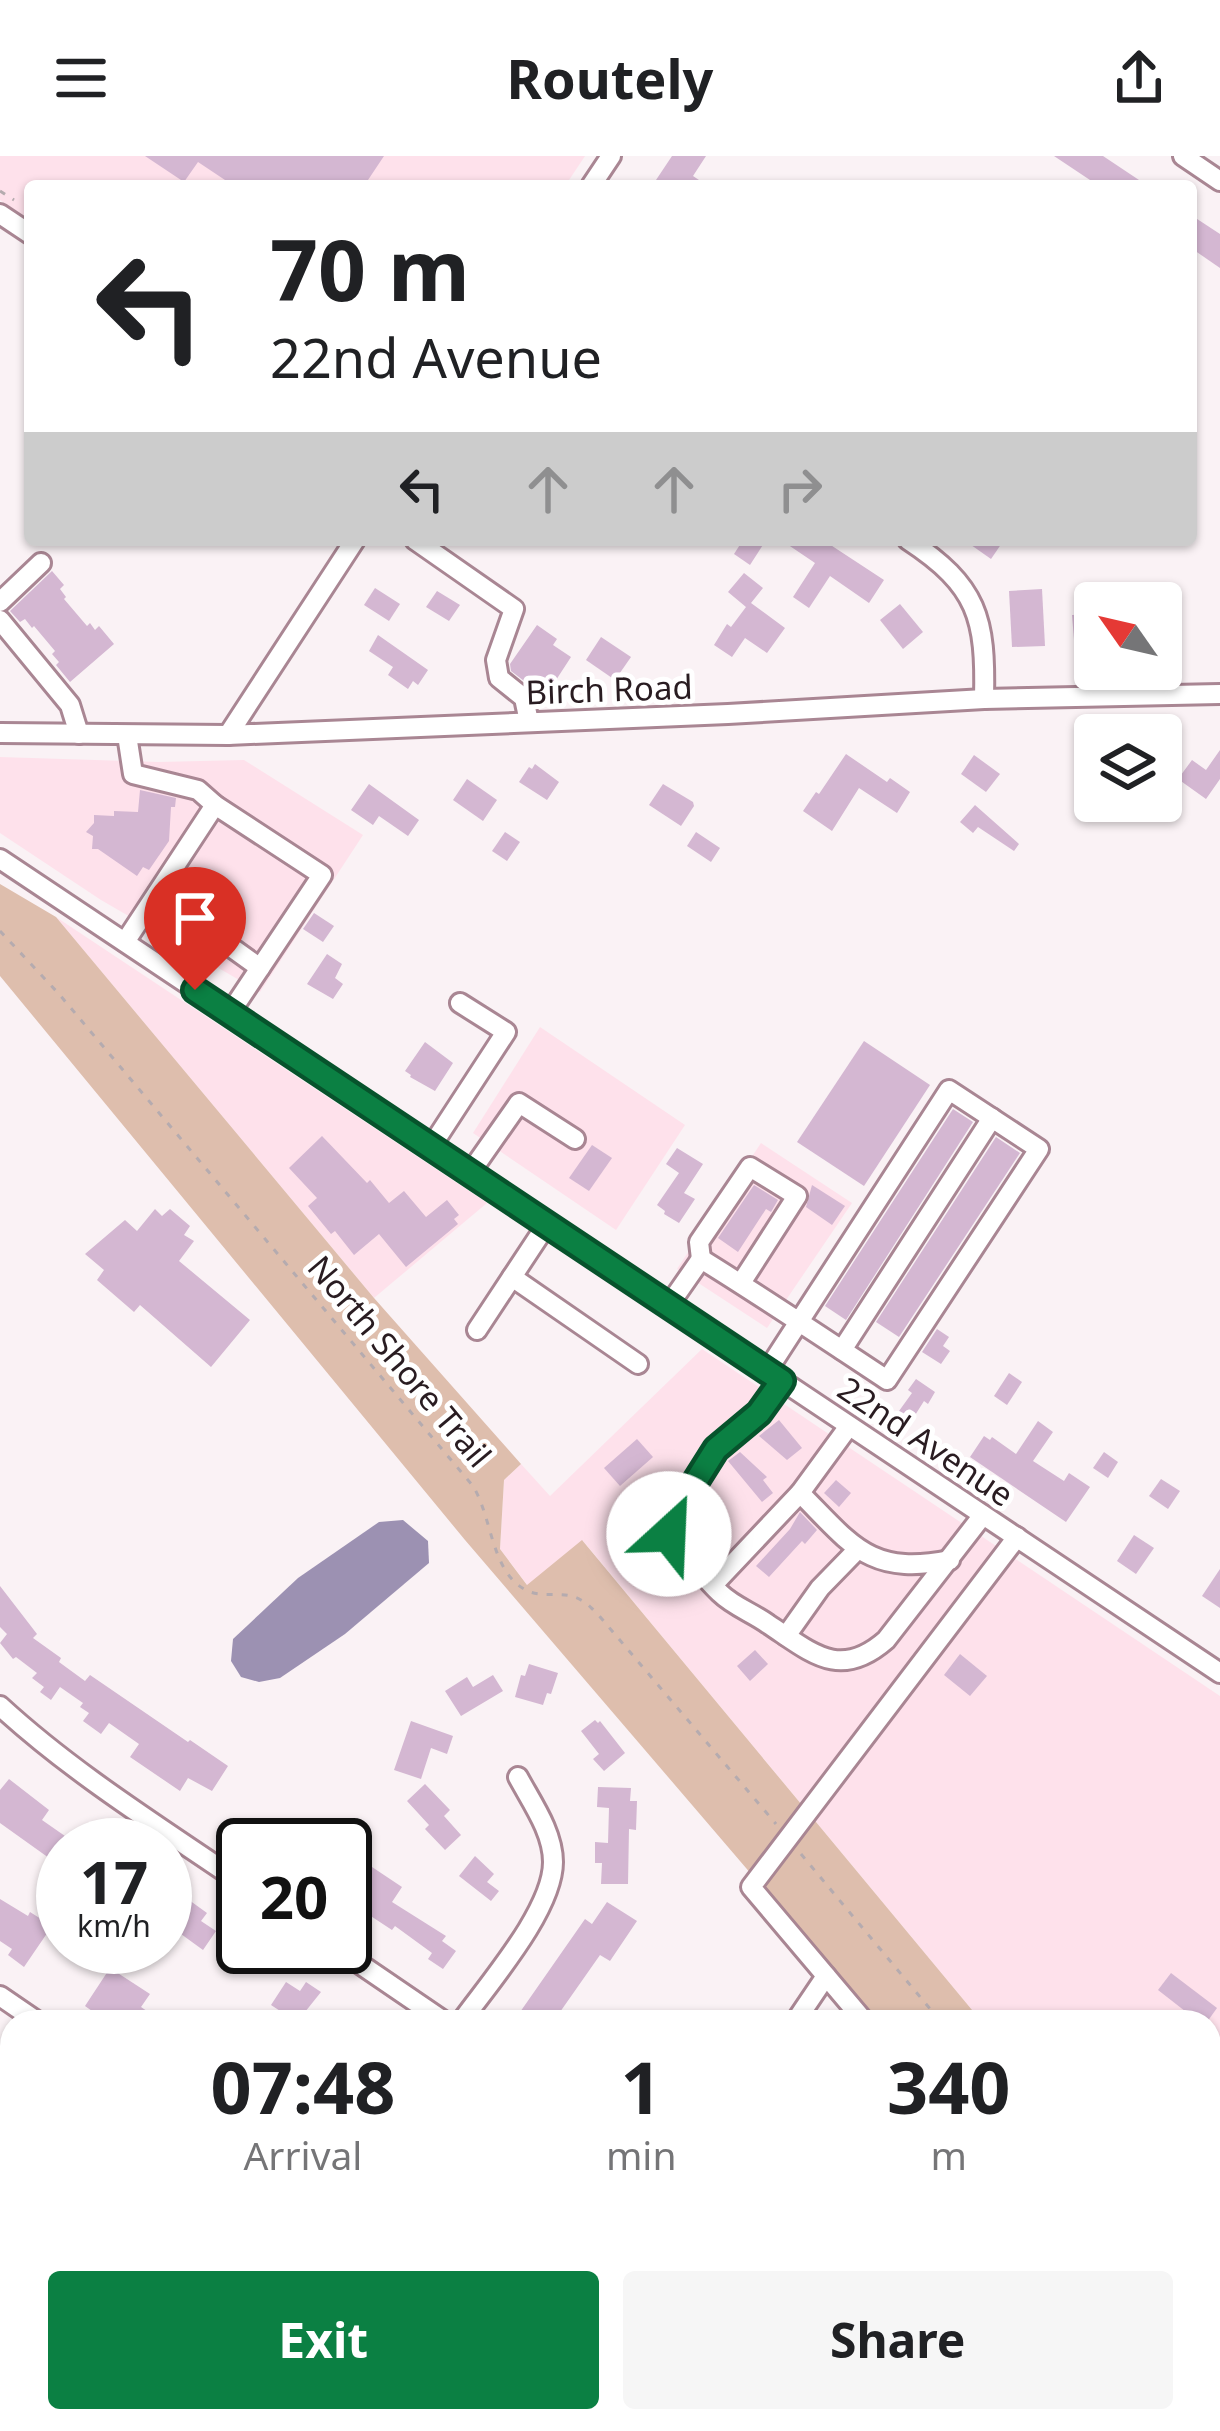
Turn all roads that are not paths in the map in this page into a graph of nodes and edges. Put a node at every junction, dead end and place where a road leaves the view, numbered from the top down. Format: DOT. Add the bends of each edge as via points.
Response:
graph roads {
  1 [pos="1183,156"];
  2 [pos="1220,181"];
  3 [pos="351,546"];
  4 [pos="424,546"];
  5 [pos="916,546"];
  6 [pos="40,563"];
  7 [pos="0,602"];
  8 [pos="0,620"];
  9 [pos="1220,694"];
  10 [pos="984,699"];
  11 [pos="529,722"];
  12 [pos="0,733"];
  13 [pos="79,734"];
  14 [pos="127,735"];
  15 [pos="228,735"];
  16 [pos="215,805"];
  17 [pos="0,860"];
  18 [pos="157,894"];
  19 [pos="124,943"];
  20 [pos="260,968"];
  21 [pos="460,1003"];
  22 [pos="230,1013"];
  23 [pos="992,1118"];
  24 [pos="575,1139"];
  25 [pos="430,1147"];
  26 [pos="470,1172"];
  27 [pos="547,1224"];
  28 [pos="701,1258"];
  29 [pos="512,1276"];
  30 [pos="741,1283"];
  31 [pos="668,1305"];
  32 [pos="799,1321"];
  33 [pos="477,1330"];
  34 [pos="842,1350"];
  35 [pos="638,1364"];
  36 [pos="774,1376"];
  37 [pos="849,1426"];
  38 [pos="800,1493"];
  39 [pos="983,1515"];
  40 [pos="1017,1537"];
  41 [pos="857,1550"];
  42 [pos="950,1560"];
  43 [pos="713,1585"];
  44 [pos="786,1636"];
  45 [pos="1220,1673"];
  46 [pos="0,1706"];
  47 [pos="518,1777"];
  48 [pos="216,1866"];
  49 [pos="372,1972"];
  50 [pos="826,1976"];
  51 [pos="427,2010"];
  52 [pos="469,2010"];
  53 [pos="803,2010"];
  54 [pos="855,2010"];
  1 -- 2 [label="street"];
  3 -- 15 [label="street"];
  4 -- 11 [label="street" via="514,609 496,660 500,678 524,698"];
  5 -- 10 [label="street" via="955,576 973,603 983,637"];
  6 -- 7 [label="street"];
  8 -- 13 [label="street" via="70,705"];
  9 -- 10 [label="street, Birch Road"];
  10 -- 11 [label="street, Birch Road"];
  11 -- 15 [label="street, Birch Road"];
  12 -- 13 [label="street, Birch Road"];
  13 -- 14 [label="street, Birch Road"];
  14 -- 15 [label="street, Birch Road"];
  14 -- 16 [label="street" via="133,774 198,790"];
  16 -- 18 [label="street"];
  16 -- 20 [label="street" via="322,875"];
  17 -- 19 [label="street, 22nd Avenue"];
  18 -- 19 [label="street"];
  18 -- 20 [label="street"];
  19 -- 22 [label="street, 22nd Avenue"];
  20 -- 22 [label="street"];
  21 -- 25 [label="street" via="506,1032"];
  22 -- 25 [label="street, 22nd Avenue"];
  23 -- 32 [label="street" via="949,1090"];
  23 -- 34 [label="street"];
  23 -- 34 [label="street" via="1039,1149 887,1379"];
  24 -- 26 [label="street" via="519,1103"];
  25 -- 26 [label="street, 22nd Avenue"];
  26 -- 27 [label="street, 22nd Avenue"];
  27 -- 29 [label="street"];
  27 -- 31 [label="street, 22nd Avenue"];
  28 -- 30 [label="street"];
  28 -- 30 [label="street" via="699,1242 750,1166 797,1196"];
  28 -- 31 [label="street"];
  29 -- 33 [label="street"];
  29 -- 35 [label="street"];
  30 -- 32 [label="street"];
  31 -- 36 [label="street, 22nd Avenue"];
  32 -- 34 [label="street"];
  32 -- 36 [label="street"];
  36 -- 37 [label="street, 22nd Avenue"];
  36 -- 43 [label="street" via="759,1413 716,1449 670,1522 669,1534"];
  37 -- 38 [label="street"];
  37 -- 39 [label="street, 22nd Avenue"];
  38 -- 41 [label="street"];
  38 -- 43 [label="street"];
  39 -- 40 [label="street, 22nd Avenue"];
  39 -- 42 [label="street"];
  40 -- 45 [label="street, 22nd Avenue"];
  40 -- 50 [label="street" via="752,1887"];
  41 -- 42 [label="street" via="917,1567"];
  41 -- 44 [label="street"];
  42 -- 44 [label="street" via="872,1653 834,1661"];
  43 -- 44 [label="street"];
  46 -- 48 [label="street" via="52,1752"];
  47 -- 52 [label="street" via="553,1860 548,1894"];
  49 -- 51 [label="street"];
  50 -- 53 [label="street"];
  50 -- 54 [label="street"];
}
